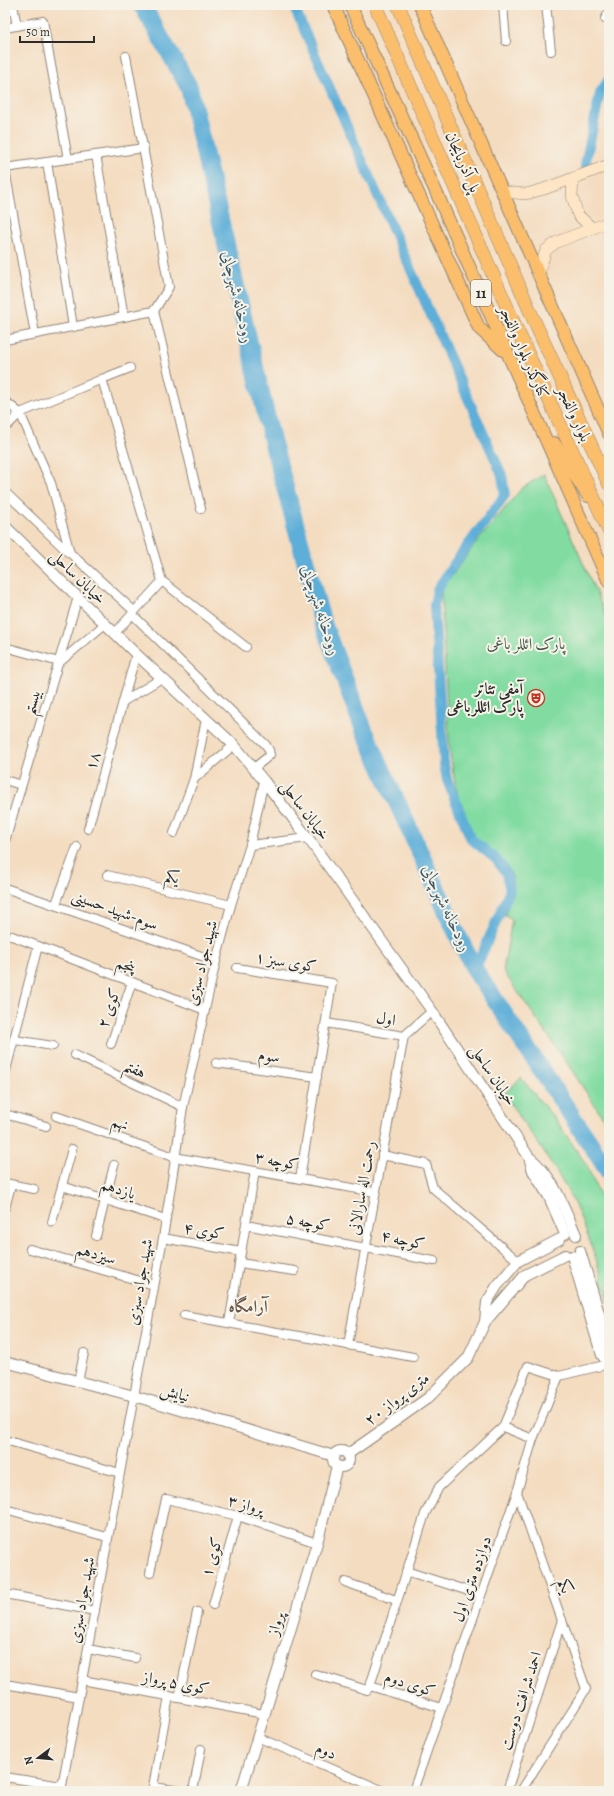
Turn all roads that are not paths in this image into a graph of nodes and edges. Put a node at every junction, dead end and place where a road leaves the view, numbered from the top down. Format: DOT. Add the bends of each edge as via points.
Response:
graph roads {
  1 [pos="13,5"];
  2 [pos="333,5"];
  3 [pos="376,5"];
  4 [pos="399,5"];
  5 [pos="420,5"];
  6 [pos="503,5"];
  7 [pos="546,5"];
  8 [pos="353,9"];
  9 [pos="17,26"];
  10 [pos="5,28"];
  11 [pos="506,41"];
  12 [pos="551,51"];
  13 [pos="126,56"];
  14 [pos="144,148"];
  15 [pos="96,155"];
  16 [pos="68,159"];
  17 [pos="47,162"];
  18 [pos="609,165"];
  19 [pos="5,169"];
  20 [pos="573,178"];
  21 [pos="503,192"];
  22 [pos="609,222"];
  23 [pos="592,228"];
  24 [pos="538,276"];
  25 [pos="154,311"];
  26 [pos="124,317"];
  27 [pos="536,325"];
  28 [pos="73,326"];
  29 [pos="518,332"];
  30 [pos="35,334"];
  31 [pos="5,340"];
  32 [pos="508,355"];
  33 [pos="130,368"];
  34 [pos="102,379"];
  35 [pos="5,401"];
  36 [pos="532,410"];
  37 [pos="20,413"];
  38 [pos="5,428"];
  39 [pos="609,434"];
  40 [pos="592,446"];
  41 [pos="609,473"];
  42 [pos="609,484"];
  43 [pos="5,492"];
  44 [pos="202,509"];
  45 [pos="5,526"];
  46 [pos="607,526"];
  47 [pos="70,553"];
  48 [pos="162,581"];
  49 [pos="609,582"];
  50 [pos="78,597"];
  51 [pos="133,613"];
  52 [pos="105,624"];
  53 [pos="115,633"];
  54 [pos="5,647"];
  55 [pos="246,647"];
  56 [pos="136,654"];
  57 [pos="59,662"];
  58 [pos="162,678"];
  59 [pos="124,701"];
  60 [pos="206,719"];
  61 [pos="234,745"];
  62 [pos="254,768"];
  63 [pos="194,779"];
  64 [pos="5,780"];
  65 [pos="264,781"];
  66 [pos="21,785"];
  67 [pos="88,829"];
  68 [pos="174,833"];
  69 [pos="308,838"];
  70 [pos="5,841"];
  71 [pos="250,845"];
  72 [pos="77,847"];
  73 [pos="107,875"];
  74 [pos="5,888"];
  75 [pos="56,904"];
  76 [pos="231,905"];
  77 [pos="12,936"];
  78 [pos="38,946"];
  79 [pos="216,961"];
  80 [pos="237,968"];
  81 [pos="132,982"];
  82 [pos="205,1010"];
  83 [pos="432,1011"];
  84 [pos="326,1023"];
  85 [pos="404,1036"];
  86 [pos="15,1040"];
  87 [pos="111,1044"];
  88 [pos="53,1046"];
  89 [pos="75,1055"];
  90 [pos="216,1062"];
  91 [pos="5,1074"];
  92 [pos="317,1077"];
  93 [pos="183,1107"];
  94 [pos="5,1114"];
  95 [pos="56,1116"];
  96 [pos="46,1126"];
  97 [pos="72,1149"];
  98 [pos="382,1155"];
  99 [pos="174,1157"];
  100 [pos="529,1157"];
  101 [pos="114,1165"];
  102 [pos="255,1171"];
  103 [pos="300,1179"];
  104 [pos="8,1184"];
  105 [pos="62,1186"];
  106 [pos="34,1189"];
  107 [pos="375,1192"];
  108 [pos="105,1199"];
  109 [pos="5,1208"];
  110 [pos="165,1219"];
  111 [pos="52,1222"];
  112 [pos="246,1225"];
  113 [pos="576,1234"];
  114 [pos="96,1236"];
  115 [pos="563,1237"];
  116 [pos="163,1238"];
  117 [pos="366,1247"];
  118 [pos="30,1249"];
  119 [pos="241,1252"];
  120 [pos="572,1254"];
  121 [pos="434,1261"];
  122 [pos="518,1261"];
  123 [pos="239,1262"];
  124 [pos="295,1271"];
  125 [pos="154,1285"];
  126 [pos="184,1315"];
  127 [pos="485,1322"];
  128 [pos="229,1323"];
  129 [pos="348,1345"];
  130 [pos="609,1346"];
  131 [pos="84,1353"];
  132 [pos="413,1357"];
  133 [pos="5,1362"];
  134 [pos="609,1364"];
  135 [pos="559,1376"];
  136 [pos="78,1382"];
  137 [pos="134,1396"];
  138 [pos="503,1427"];
  139 [pos="532,1439"];
  140 [pos="5,1440"];
  141 [pos="336,1461"];
  142 [pos="120,1474"];
  143 [pos="517,1492"];
  144 [pos="5,1509"];
  145 [pos="238,1516"];
  146 [pos="107,1538"];
  147 [pos="317,1543"];
  148 [pos="406,1571"];
  149 [pos="150,1573"];
  150 [pos="346,1582"];
  151 [pos="5,1594"];
  152 [pos="481,1595"];
  153 [pos="396,1600"];
  154 [pos="213,1605"];
  155 [pos="95,1611"];
  156 [pos="196,1612"];
  157 [pos="562,1620"];
  158 [pos="88,1649"];
  159 [pos="135,1658"];
  160 [pos="315,1674"];
  161 [pos="82,1680"];
  162 [pos="5,1684"];
  163 [pos="370,1686"];
  164 [pos="168,1696"];
  165 [pos="79,1697"];
  166 [pos="179,1698"];
  167 [pos="442,1708"];
  168 [pos="264,1714"];
  169 [pos="257,1737"];
  170 [pos="201,1749"];
  171 [pos="5,1777"];
  172 [pos="61,1788"];
  173 [pos="152,1789"];
  174 [pos="181,1791"];
  175 [pos="193,1791"];
  176 [pos="241,1791"];
  177 [pos="384,1791"];
  178 [pos="413,1791"];
  179 [pos="507,1791"];
  180 [pos="521,1791"];
  1 -- 9 [label="street"];
  2 -- 32 [label="main road" via="479,328"];
  3 -- 29 [label="highway, پل آذربایجان"];
  4 -- 27 [label="highway, پل آذربایجان"];
  5 -- 21 [label="main road"];
  6 -- 11 [label="street"];
  7 -- 12 [label="street"];
  8 -- 32 [label="main road, کنارگذر بلوار والفجر / 11"];
  9 -- 10 [label="street"];
  9 -- 16 [label="street" via="43,21"];
  13 -- 14 [label="street"];
  14 -- 15 [label="street"];
  14 -- 25 [label="street" via="169,287"];
  15 -- 16 [label="street"];
  15 -- 26 [label="street"];
  16 -- 17 [label="street"];
  17 -- 19 [label="street"];
  17 -- 28 [label="street"];
  18 -- 20 [label="main road"];
  19 -- 30 [label="street"];
  20 -- 21 [label="main road" via="526,194"];
  20 -- 23 [label="main road" via="572,196 578,215"];
  21 -- 24 [label="main road"];
  22 -- 23 [label="main road"];
  23 -- 24 [label="main road" via="557,242 546,250"];
  24 -- 39 [label="main road"];
  25 -- 26 [label="street"];
  25 -- 44 [label="street"];
  26 -- 28 [label="street"];
  27 -- 40 [label="highway, بلوار والفجر"];
  28 -- 30 [label="street"];
  29 -- 46 [label="highway, بلوار والفجر"];
  30 -- 31 [label="street"];
  32 -- 36 [label="main road, کنارگذر بلوار والفجر / 11"];
  33 -- 34 [label="street"];
  34 -- 37 [label="street"];
  34 -- 48 [label="street"];
  35 -- 37 [label="street"];
  36 -- 46 [label="main road"];
  36 -- 49 [label="main road, کنارگذر بلوار والفجر / 11"];
  37 -- 38 [label="street"];
  37 -- 47 [label="street" via="51,483"];
  40 -- 41 [label="highway"];
  40 -- 42 [label="highway, بلوار والفجر"];
  43 -- 47 [label="street"];
  45 -- 50 [label="street, خیابان ساحلی"];
  47 -- 51 [label="street"];
  48 -- 51 [label="street"];
  48 -- 55 [label="street"];
  50 -- 52 [label="street, خیابان ساحلی"];
  50 -- 57 [label="street, بیستم"];
  51 -- 53 [label="street"];
  51 -- 62 [label="street" via="266,745 270,755"];
  52 -- 53 [label="street, خیابان ساحلی"];
  52 -- 57 [label="street"];
  53 -- 56 [label="street, خیابان ساحلی"];
  54 -- 57 [label="street"];
  56 -- 58 [label="street, خیابان ساحلی"];
  56 -- 59 [label="street, ۱۸"];
  57 -- 66 [label="street, بیستم"];
  58 -- 59 [label="street"];
  58 -- 60 [label="street, خیابان ساحلی"];
  59 -- 67 [label="street, ۱۸"];
  60 -- 61 [label="street, خیابان ساحلی"];
  60 -- 63 [label="street"];
  61 -- 62 [label="street, خیابان ساحلی"];
  61 -- 63 [label="street"];
  62 -- 65 [label="street, خیابان ساحلی"];
  63 -- 68 [label="street"];
  64 -- 66 [label="street"];
  65 -- 69 [label="street, خیابان ساحلی"];
  65 -- 71 [label="street, شهید جواد سبزی"];
  66 -- 70 [label="street, بیستم"];
  69 -- 71 [label="street"];
  69 -- 83 [label="street, خیابان ساحلی"];
  71 -- 76 [label="street, شهید جواد سبزی"];
  72 -- 75 [label="street"];
  73 -- 76 [label="street, یکم"];
  74 -- 75 [label="street, سوم-شهید حسینی"];
  75 -- 79 [label="street, سوم-شهید حسینی"];
  76 -- 79 [label="street, شهید جواد سبزی"];
  77 -- 78 [label="street, پنجم"];
  78 -- 81 [label="street, پنجم"];
  78 -- 86 [label="street"];
  79 -- 82 [label="street, شهید جواد سبزی"];
  80 -- 84 [label="street, کوی سبز ۱" via="332,983"];
  81 -- 82 [label="street, پنجم"];
  81 -- 87 [label="street, کوی ۲"];
  82 -- 93 [label="street, شهید جواد سبزی"];
  83 -- 85 [label="street, اول"];
  83 -- 100 [label="street, خیابان ساحلی"];
  84 -- 85 [label="street, اول"];
  84 -- 92 [label="street"];
  85 -- 98 [label="street, رحمت اله سارالانی"];
  86 -- 88 [label="street"];
  86 -- 91 [label="street"];
  89 -- 93 [label="street, هفتم"];
  90 -- 92 [label="street, سوم"];
  92 -- 103 [label="street"];
  93 -- 99 [label="street, شهید جواد سبزی"];
  94 -- 96 [label="street"];
  95 -- 99 [label="street, نهم"];
  97 -- 105 [label="street"];
  98 -- 107 [label="street, رحمت اله سارالانی"];
  98 -- 122 [label="street" via="426,1164 432,1188"];
  99 -- 102 [label="street, کوچه ۳"];
  99 -- 110 [label="street, شهید جواد سبزی"];
  100 -- 113 [label="street, خیابان ساحلی" via="540,1165 557,1192"];
  100 -- 115 [label="street, خیابان ساحلی" via="533,1171 549,1197"];
  101 -- 108 [label="street"];
  102 -- 103 [label="street, کوچه ۳"];
  102 -- 112 [label="street"];
  103 -- 107 [label="street, کوچه ۳"];
  104 -- 106 [label="street"];
  104 -- 109 [label="street"];
  105 -- 108 [label="street, یازدهم"];
  105 -- 111 [label="street"];
  107 -- 117 [label="street, رحمت اله سارالانی"];
  108 -- 110 [label="street, یازدهم"];
  108 -- 114 [label="street"];
  110 -- 116 [label="street, شهید جواد سبزی"];
  112 -- 117 [label="street, کوچه ۵"];
  112 -- 119 [label="street"];
  113 -- 115 [label="street"];
  113 -- 120 [label="street" via="581,1240"];
  115 -- 120 [label="street" via="559,1246 562,1252"];
  115 -- 122 [label="street, ۲۰ متری پرواز"];
  116 -- 119 [label="street, کوی ۴"];
  116 -- 125 [label="street, شهید جواد سبزی"];
  117 -- 121 [label="street, کوچه ۴"];
  117 -- 129 [label="street, رحمت اله سارالانی"];
  118 -- 125 [label="street, سیزدهم"];
  119 -- 123 [label="street"];
  120 -- 127 [label="street, ۲۰ متری پرواز" via="525,1275"];
  120 -- 130 [label="street"];
  120 -- 134 [label="street" via="602,1355"];
  122 -- 127 [label="street, ۲۰ متری پرواز" via="487,1302"];
  123 -- 124 [label="street"];
  123 -- 128 [label="street"];
  125 -- 137 [label="street, شهید جواد سبزی"];
  126 -- 128 [label="street"];
  127 -- 141 [label="street, ۲۰ متری پرواز" via="468,1358 428,1398 348,1454 347,1464 342,1467"];
  128 -- 129 [label="street"];
  129 -- 132 [label="street"];
  131 -- 136 [label="street"];
  133 -- 136 [label="street, نیایش"];
  134 -- 135 [label="street"];
  135 -- 138 [label="street" via="528,1366"];
  135 -- 139 [label="street, دوازده متری اول"];
  136 -- 137 [label="street, نیایش"];
  137 -- 141 [label="street, نیایش"];
  137 -- 142 [label="street, شهید جواد سبزی"];
  138 -- 139 [label="street"];
  138 -- 148 [label="street" via="439,1487 425,1514"];
  139 -- 143 [label="street, دوازده متری اول"];
  140 -- 142 [label="street"];
  141 -- 147 [label="street, پرواز"];
  142 -- 146 [label="street, شهید جواد سبزی"];
  143 -- 152 [label="street, دوازده متری اول"];
  143 -- 157 [label="street, یکم"];
  144 -- 146 [label="street"];
  145 -- 147 [label="street, پرواز ۳"];
  145 -- 149 [label="street, پرواز ۳" via="166,1499"];
  145 -- 154 [label="street, کوی ۱"];
  146 -- 155 [label="street, شهید جواد سبزی"];
  147 -- 168 [label="street, پرواز"];
  148 -- 152 [label="street"];
  148 -- 153 [label="street"];
  150 -- 153 [label="street"];
  151 -- 155 [label="street"];
  152 -- 167 [label="street, دوازده متری اول"];
  153 -- 163 [label="street"];
  155 -- 158 [label="street, شهید جواد سبزی"];
  156 -- 166 [label="street"];
  157 -- 179 [label="street, احمد شرافت دوست"];
  157 -- 180 [label="street, یکم" via="586,1690"];
  158 -- 159 [label="street"];
  158 -- 161 [label="street, شهید جواد سبزی"];
  160 -- 163 [label="street, کوی دوم" via="367,1690"];
  161 -- 164 [label="street, کوی ۵ پرواز"];
  161 -- 165 [label="street, شهید جواد سبزی"];
  162 -- 165 [label="street"];
  163 -- 167 [label="street, کوی دوم"];
  164 -- 166 [label="street, کوی ۵ پرواز"];
  164 -- 173 [label="street"];
  165 -- 172 [label="street, شهید جواد سبزی"];
  166 -- 168 [label="street, کوی ۵ پرواز"];
  167 -- 178 [label="street, دوازده متری اول"];
  168 -- 169 [label="street, پرواز"];
  169 -- 176 [label="street, پرواز"];
  169 -- 177 [label="street, دوم"];
  170 -- 175 [label="street"];
  171 -- 172 [label="street"];
  173 -- 174 [label="street"];
}
